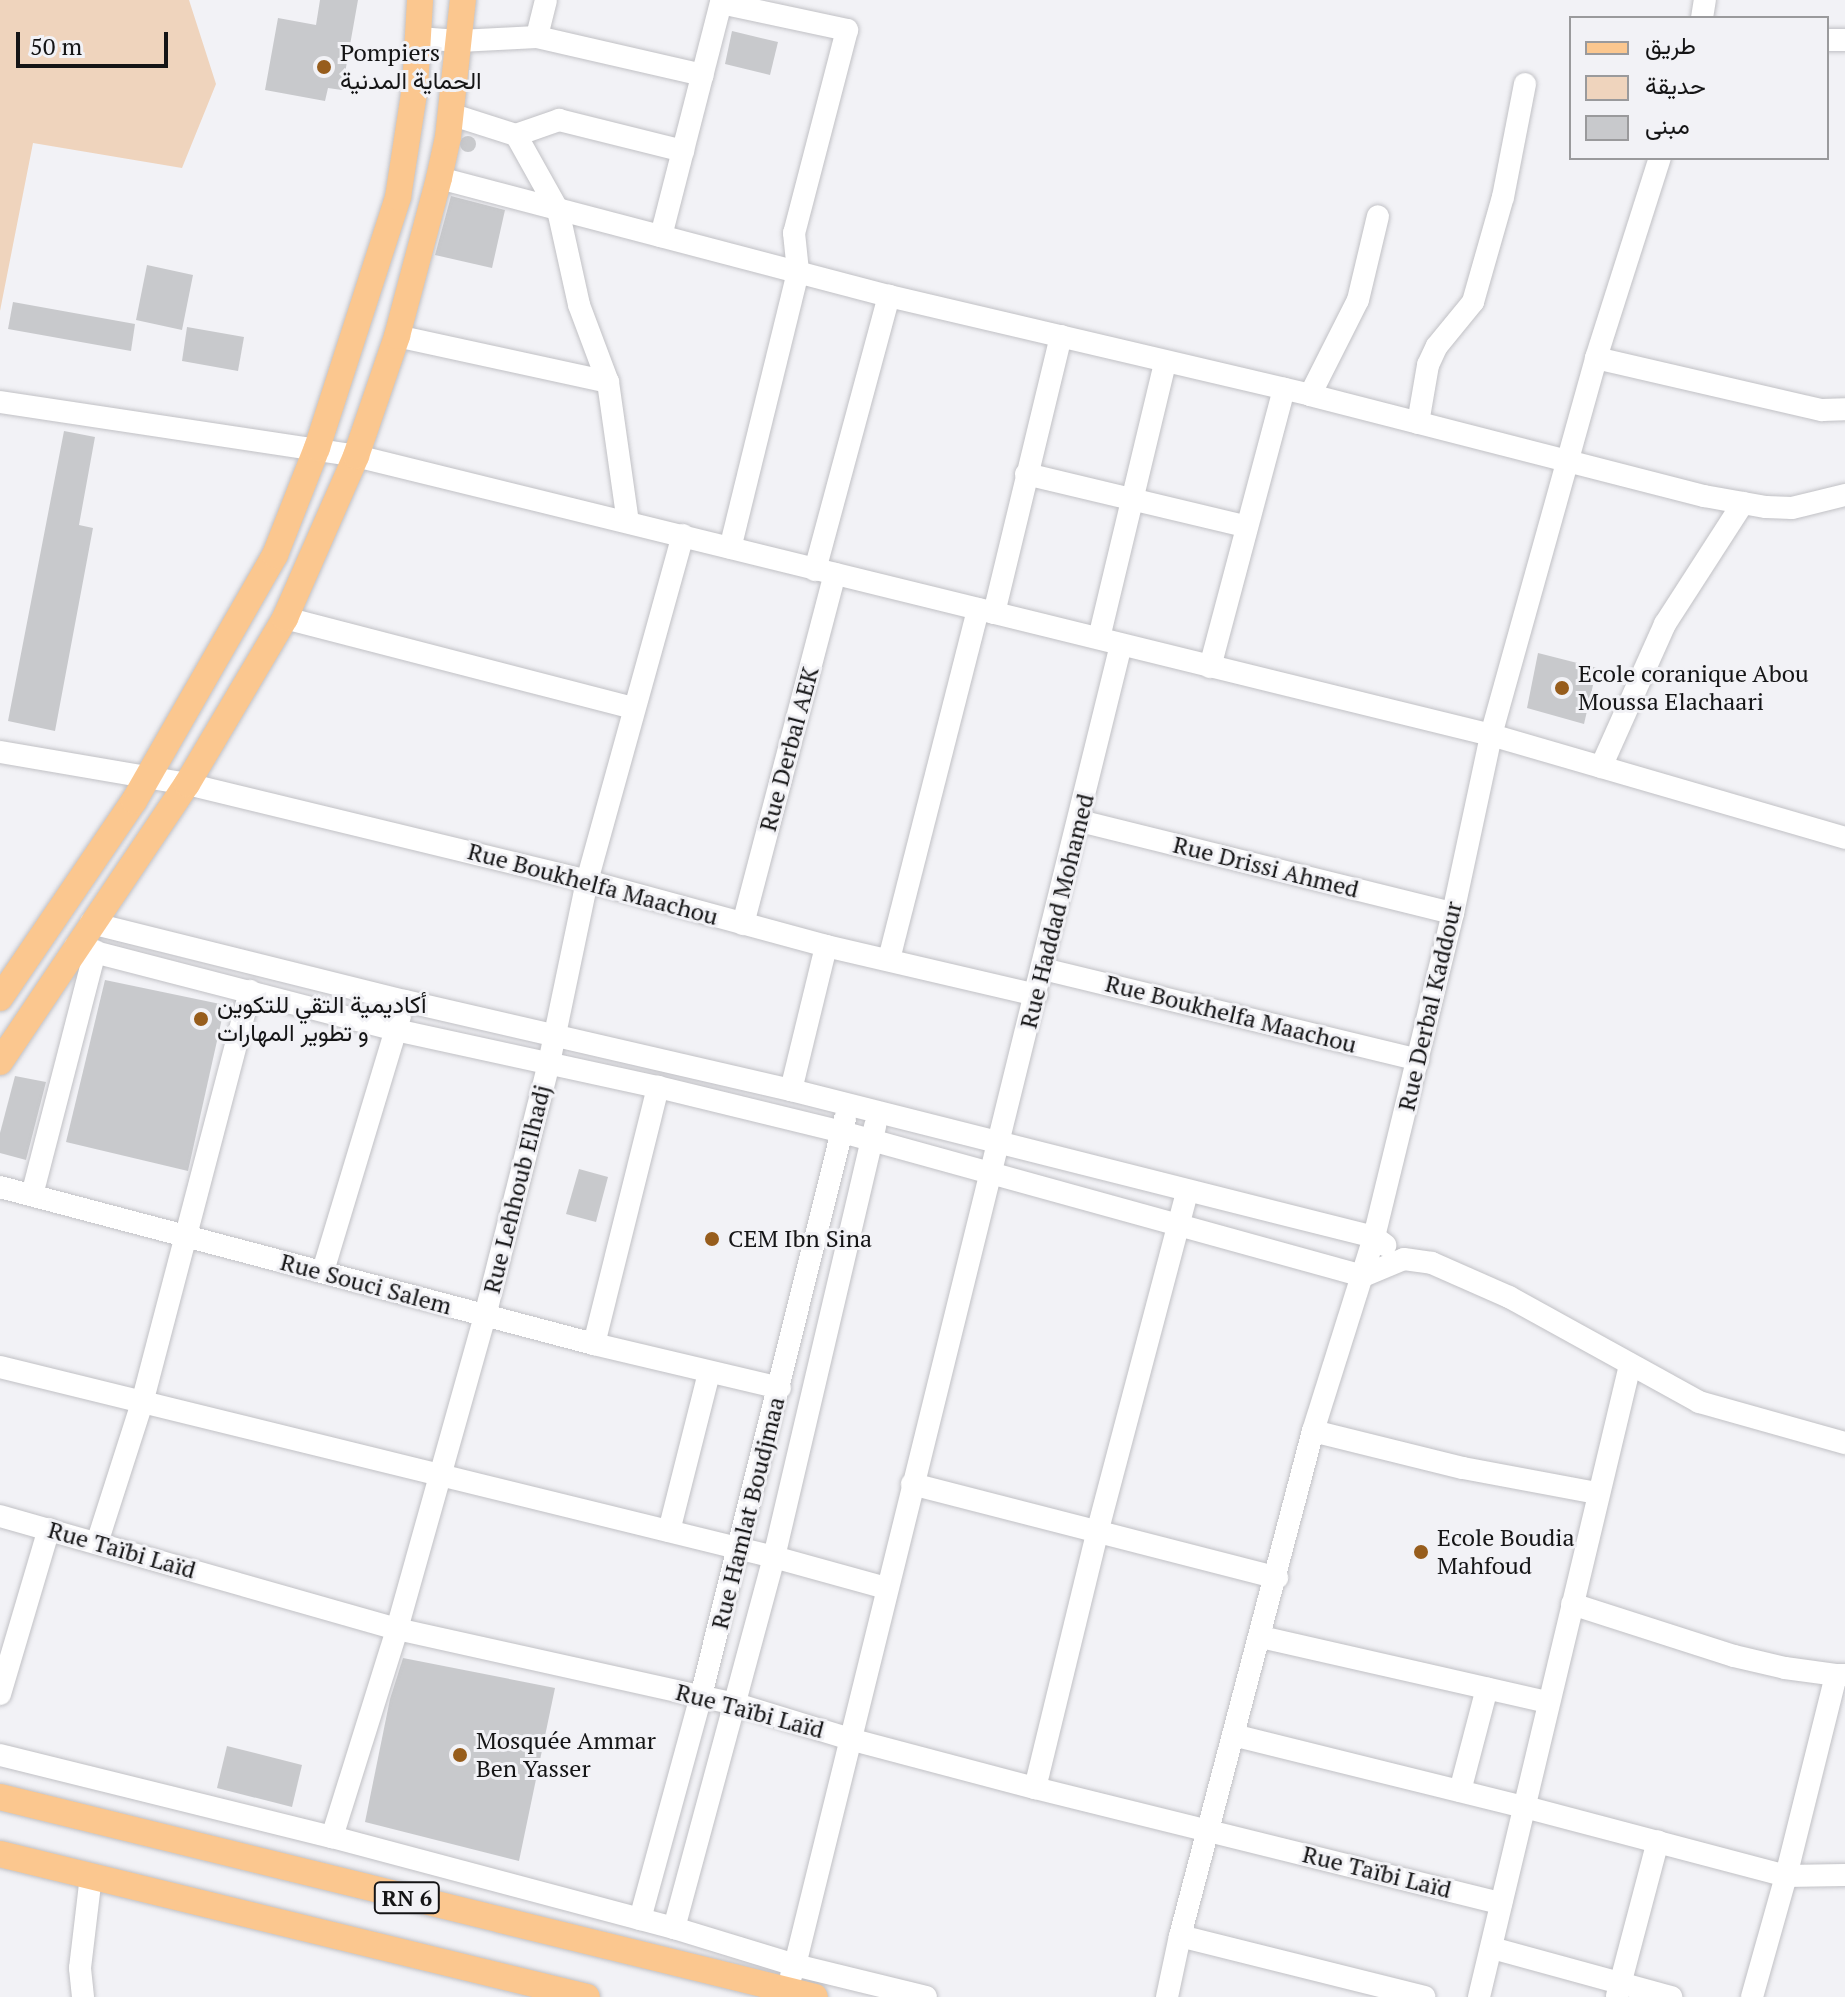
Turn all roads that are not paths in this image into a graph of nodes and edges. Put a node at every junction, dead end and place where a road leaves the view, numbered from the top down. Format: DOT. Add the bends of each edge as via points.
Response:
graph roads {
  1 [pos="420,0"];
  2 [pos="463,0"];
  3 [pos="546,0"];
  4 [pos="714,2"];
  5 [pos="537,37"];
  6 [pos="418,38"];
  7 [pos="459,41"];
  8 [pos="703,75"];
  9 [pos="1525,84"];
  10 [pos="450,114"];
  11 [pos="516,135"];
  12 [pos="683,151"];
  13 [pos="1659,160"];
  14 [pos="439,178"];
  15 [pos="558,210"];
  16 [pos="1378,216"];
  17 [pos="661,236"];
  18 [pos="798,272"];
  19 [pos="889,296"];
  20 [pos="397,336"];
  21 [pos="1061,336"];
  22 [pos="1596,358"];
  23 [pos="1165,363"];
  24 [pos="608,382"];
  25 [pos="1284,389"];
  26 [pos="1310,395"];
  27 [pos="0,402"];
  28 [pos="1845,409"];
  29 [pos="1418,423"];
  30 [pos="317,448"];
  31 [pos="356,456"];
  32 [pos="1567,461"];
  33 [pos="1026,474"];
  34 [pos="1845,495"];
  35 [pos="1133,502"];
  36 [pos="1743,503"];
  37 [pos="628,522"];
  38 [pos="1245,526"];
  39 [pos="683,535"];
  40 [pos="730,548"];
  41 [pos="825,572"];
  42 [pos="986,611"];
  43 [pos="285,618"];
  44 [pos="1099,638"];
  45 [pos="1121,645"];
  46 [pos="1210,667"];
  47 [pos="634,708"];
  48 [pos="1491,735"];
  49 [pos="0,752"];
  50 [pos="1601,767"];
  51 [pos="149,775"];
  52 [pos="187,784"];
  53 [pos="1080,821"];
  54 [pos="1845,838"];
  55 [pos="587,881"];
  56 [pos="1453,913"];
  57 [pos="91,923"];
  58 [pos="743,924"];
  59 [pos="826,946"];
  60 [pos="85,949"];
  61 [pos="889,959"];
  62 [pos="1043,969"];
  63 [pos="250,991"];
  64 [pos="1036,995"];
  65 [pos="0,998"];
  66 [pos="405,1001"];
  67 [pos="396,1030"];
  68 [pos="556,1035"];
  69 [pos="1418,1060"];
  70 [pos="0,1062"];
  71 [pos="549,1063"];
  72 [pos="658,1087"];
  73 [pos="791,1090"];
  74 [pos="848,1106"];
  75 [pos="878,1114"];
  76 [pos="842,1132"];
  77 [pos="871,1140"];
  78 [pos="998,1144"];
  79 [pos="991,1175"];
  80 [pos="0,1187"];
  81 [pos="1187,1192"];
  82 [pos="32,1195"];
  83 [pos="1178,1227"];
  84 [pos="1374,1237"];
  85 [pos="184,1238"];
  86 [pos="1404,1259"];
  87 [pos="323,1271"];
  88 [pos="1363,1276"];
  89 [pos="485,1316"];
  90 [pos="594,1344"];
  91 [pos="1630,1365"];
  92 [pos="0,1367"];
  93 [pos="709,1373"];
  94 [pos="780,1388"];
  95 [pos="142,1403"];
  96 [pos="1313,1431"];
  97 [pos="1845,1443"];
  98 [pos="441,1475"];
  99 [pos="912,1484"];
  100 [pos="1597,1493"];
  101 [pos="0,1516"];
  102 [pos="49,1529"];
  103 [pos="669,1531"];
  104 [pos="1097,1533"];
  105 [pos="97,1543"];
  106 [pos="738,1548"];
  107 [pos="774,1557"];
  108 [pos="1277,1578"];
  109 [pos="886,1588"];
  110 [pos="1572,1604"];
  111 [pos="397,1629"];
  112 [pos="1261,1637"];
  113 [pos="1840,1675"];
  114 [pos="1487,1688"];
  115 [pos="0,1694"];
  116 [pos="701,1696"];
  117 [pos="1548,1702"];
  118 [pos="736,1704"];
  119 [pos="1233,1735"];
  120 [pos="853,1740"];
  121 [pos="0,1755"];
  122 [pos="1035,1788"];
  123 [pos="1460,1791"];
  124 [pos="0,1797"];
  125 [pos="1525,1807"];
  126 [pos="1207,1829"];
  127 [pos="332,1837"];
  128 [pos="1658,1841"];
  129 [pos="0,1854"];
  130 [pos="1845,1875"];
  131 [pos="91,1876"];
  132 [pos="1786,1876"];
  133 [pos="1501,1903"];
  134 [pos="640,1919"];
  135 [pos="674,1928"];
  136 [pos="1180,1936"];
  137 [pos="1492,1948"];
  138 [pos="80,1968"];
  139 [pos="789,1984"];
  140 [pos="1619,1990"];
  141 [pos="68,1997"];
  142 [pos="83,1997"];
  143 [pos="587,1997"];
  144 [pos="815,1997"];
  145 [pos="926,1997"];
  146 [pos="1167,1997"];
  147 [pos="1425,1997"];
  148 [pos="1479,1997"];
  149 [pos="1671,1997"];
  150 [pos="1752,1997"];
  1 -- 6 [label="main road"];
  2 -- 7 [label="main road"];
  3 -- 5 [label="street"];
  4 -- 8 [label="street"];
  4 -- 18 [label="street" via="847,30 794,233"];
  5 -- 7 [label="street"];
  5 -- 8 [label="street"];
  6 -- 7 [label="street"];
  6 -- 30 [label="main road" via="398,197"];
  7 -- 10 [label="main road"];
  8 -- 12 [label="street"];
  9 -- 29 [label="street" via="1503,197 1473,302 1428,365"];
  10 -- 11 [label="street"];
  10 -- 14 [label="main road"];
  11 -- 12 [label="street" via="559,120"];
  11 -- 15 [label="street"];
  12 -- 17 [label="street"];
  13 -- 22 [label="street, Rue Derbal Kaddour"];
  14 -- 15 [label="street"];
  14 -- 20 [label="main road"];
  15 -- 17 [label="street"];
  15 -- 24 [label="street" via="579,305"];
  16 -- 26 [label="street" via="1358,300"];
  17 -- 18 [label="street"];
  18 -- 19 [label="street"];
  18 -- 40 [label="street"];
  19 -- 21 [label="street"];
  19 -- 41 [label="street, Rue Derbal AEK"];
  20 -- 24 [label="street"];
  20 -- 31 [label="main road"];
  21 -- 23 [label="street"];
  21 -- 33 [label="street"];
  22 -- 28 [label="street" via="1822,410"];
  22 -- 32 [label="street, Rue Derbal Kaddour"];
  23 -- 25 [label="street"];
  23 -- 35 [label="street"];
  24 -- 37 [label="street"];
  25 -- 26 [label="street"];
  25 -- 38 [label="street"];
  26 -- 29 [label="street"];
  27 -- 30 [label="street" via="213,437"];
  29 -- 32 [label="street"];
  30 -- 31 [label="street"];
  30 -- 51 [label="main road" via="275,555"];
  31 -- 37 [label="street"];
  31 -- 43 [label="main road"];
  32 -- 36 [label="street"];
  32 -- 48 [label="street, Rue Derbal Kaddour"];
  33 -- 35 [label="street"];
  33 -- 42 [label="street"];
  34 -- 36 [label="street" via="1792,508"];
  35 -- 38 [label="street"];
  35 -- 44 [label="street"];
  36 -- 50 [label="street" via="1665,624"];
  37 -- 39 [label="street"];
  38 -- 46 [label="street"];
  39 -- 40 [label="street"];
  39 -- 47 [label="street, Rue Lehhoub Elhadj"];
  40 -- 41 [label="street"];
  41 -- 42 [label="street"];
  41 -- 58 [label="street, Rue Derbal AEK"];
  42 -- 44 [label="street"];
  42 -- 61 [label="street"];
  43 -- 47 [label="street"];
  43 -- 52 [label="main road"];
  44 -- 45 [label="street"];
  45 -- 46 [label="street"];
  45 -- 53 [label="street, Rue Haddad Mohamed"];
  46 -- 48 [label="street"];
  47 -- 55 [label="street, Rue Lehhoub Elhadj"];
  48 -- 50 [label="street"];
  48 -- 56 [label="street, Rue Derbal Kaddour"];
  49 -- 51 [label="street, Rue Boukhelfa Maachou"];
  50 -- 54 [label="street"];
  51 -- 52 [label="street, Rue Boukhelfa Maachou"];
  51 -- 65 [label="main road"];
  52 -- 55 [label="street, Rue Boukhelfa Maachou"];
  52 -- 57 [label="main road"];
  53 -- 56 [label="street, Rue Drissi Ahmed"];
  53 -- 62 [label="street, Rue Haddad Mohamed"];
  55 -- 58 [label="street, Rue Boukhelfa Maachou"];
  55 -- 68 [label="street, Rue Lehhoub Elhadj"];
  56 -- 69 [label="street, Rue Derbal Kaddour"];
  57 -- 60 [label="main road"];
  57 -- 66 [label="street"];
  58 -- 59 [label="street, Rue Boukhelfa Maachou"];
  59 -- 61 [label="street, Rue Boukhelfa Maachou"];
  59 -- 73 [label="street"];
  60 -- 63 [label="street"];
  60 -- 70 [label="main road"];
  60 -- 82 [label="street"];
  61 -- 64 [label="street, Rue Boukhelfa Maachou"];
  62 -- 64 [label="street, Rue Haddad Mohamed"];
  62 -- 69 [label="street, Rue Boukhelfa Maachou"];
  63 -- 67 [label="street"];
  63 -- 85 [label="street"];
  64 -- 78 [label="street, Rue Haddad Mohamed"];
  66 -- 67 [label="street"];
  66 -- 68 [label="street"];
  67 -- 71 [label="street"];
  67 -- 87 [label="street"];
  68 -- 71 [label="street, Rue Lehhoub Elhadj"];
  68 -- 73 [label="street"];
  69 -- 84 [label="street, Rue Derbal Kaddour"];
  71 -- 72 [label="street"];
  71 -- 89 [label="street, Rue Lehhoub Elhadj"];
  72 -- 76 [label="street"];
  72 -- 90 [label="street"];
  73 -- 74 [label="street"];
  74 -- 75 [label="street"];
  74 -- 76 [label="street, Rue Hamlat Boudjmaa"];
  75 -- 77 [label="street, Rue Hamlat Boudjmaa"];
  75 -- 78 [label="street"];
  76 -- 77 [label="street"];
  76 -- 94 [label="street, Rue Hamlat Boudjmaa"];
  77 -- 79 [label="street"];
  77 -- 107 [label="street, Rue Hamlat Boudjmaa"];
  78 -- 79 [label="street, Rue Haddad Mohamed"];
  78 -- 81 [label="street"];
  79 -- 83 [label="street"];
  79 -- 99 [label="street, Rue Haddad Mohamed"];
  80 -- 82 [label="street, Rue Souci Salem"];
  81 -- 83 [label="street"];
  81 -- 84 [label="street"];
  82 -- 85 [label="street, Rue Souci Salem"];
  83 -- 88 [label="street"];
  83 -- 104 [label="street"];
  84 -- 86 [label="street"];
  84 -- 88 [label="street, Rue Derbal Kaddour"];
  85 -- 87 [label="street, Rue Souci Salem"];
  85 -- 95 [label="street"];
  86 -- 88 [label="street"];
  86 -- 91 [label="street" via="1432,1263 1509,1297"];
  87 -- 89 [label="street, Rue Souci Salem"];
  88 -- 96 [label="street, Rue Derbal Kaddour"];
  89 -- 90 [label="street, Rue Souci Salem"];
  89 -- 98 [label="street, Rue Lehhoub Elhadj"];
  90 -- 93 [label="street, Rue Souci Salem"];
  91 -- 97 [label="street" via="1699,1402"];
  91 -- 100 [label="street"];
  92 -- 95 [label="street"];
  93 -- 94 [label="street, Rue Souci Salem"];
  93 -- 103 [label="street"];
  94 -- 106 [label="street, Rue Hamlat Boudjmaa"];
  95 -- 98 [label="street"];
  95 -- 105 [label="street"];
  96 -- 100 [label="street" via="1463,1468"];
  96 -- 108 [label="street, Rue Derbal Kaddour"];
  98 -- 103 [label="street"];
  98 -- 111 [label="street, Rue Lehhoub Elhadj"];
  99 -- 104 [label="street"];
  99 -- 109 [label="street, Rue Haddad Mohamed"];
  100 -- 110 [label="street"];
  101 -- 102 [label="street, Rue Taïbi Laïd"];
  102 -- 105 [label="street, Rue Taïbi Laïd"];
  102 -- 115 [label="street"];
  103 -- 106 [label="street"];
  104 -- 108 [label="street"];
  104 -- 122 [label="street"];
  105 -- 111 [label="street, Rue Taïbi Laïd"];
  106 -- 107 [label="street"];
  106 -- 116 [label="street, Rue Hamlat Boudjmaa"];
  107 -- 109 [label="street"];
  107 -- 118 [label="street, Rue Hamlat Boudjmaa"];
  108 -- 112 [label="street, Rue Derbal Kaddour"];
  109 -- 120 [label="street, Rue Haddad Mohamed"];
  110 -- 113 [label="street" via="1734,1656"];
  110 -- 117 [label="street"];
  111 -- 116 [label="street, Rue Taïbi Laïd"];
  111 -- 127 [label="street, Rue Lehhoub Elhadj"];
  112 -- 114 [label="street"];
  112 -- 119 [label="street, Rue Derbal Kaddour"];
  113 -- 132 [label="street"];
  114 -- 117 [label="street"];
  114 -- 123 [label="street"];
  116 -- 118 [label="street, Rue Taïbi Laïd"];
  116 -- 134 [label="street, Rue Hamlat Boudjmaa"];
  117 -- 125 [label="street"];
  118 -- 120 [label="street, Rue Taïbi Laïd"];
  118 -- 135 [label="street, Rue Hamlat Boudjmaa"];
  119 -- 123 [label="street"];
  119 -- 126 [label="street, Rue Derbal Kaddour"];
  120 -- 122 [label="street, Rue Taïbi Laïd"];
  120 -- 139 [label="street, Rue Haddad Mohamed"];
  121 -- 127 [label="street"];
  122 -- 126 [label="street, Rue Taïbi Laïd"];
  123 -- 125 [label="street"];
  124 -- 139 [label="main road, RN 6"];
  125 -- 128 [label="street"];
  125 -- 133 [label="street"];
  126 -- 133 [label="street, Rue Taïbi Laïd"];
  126 -- 136 [label="street, Rue Derbal Kaddour"];
  127 -- 134 [label="street"];
  128 -- 132 [label="street"];
  128 -- 140 [label="street"];
  129 -- 131 [label="main road, RN 6"];
  130 -- 132 [label="street"];
  131 -- 138 [label="street"];
  131 -- 143 [label="main road, RN 6"];
  132 -- 150 [label="street"];
  133 -- 137 [label="street"];
  134 -- 135 [label="street"];
  135 -- 139 [label="street"];
  136 -- 146 [label="street, Rue Derbal Kaddour"];
  136 -- 147 [label="street"];
  137 -- 140 [label="street"];
  137 -- 148 [label="street"];
  138 -- 141 [label="street"];
  138 -- 142 [label="street"];
  139 -- 144 [label="main road, RN 6"];
  139 -- 145 [label="street"];
  140 -- 149 [label="street"];
}
